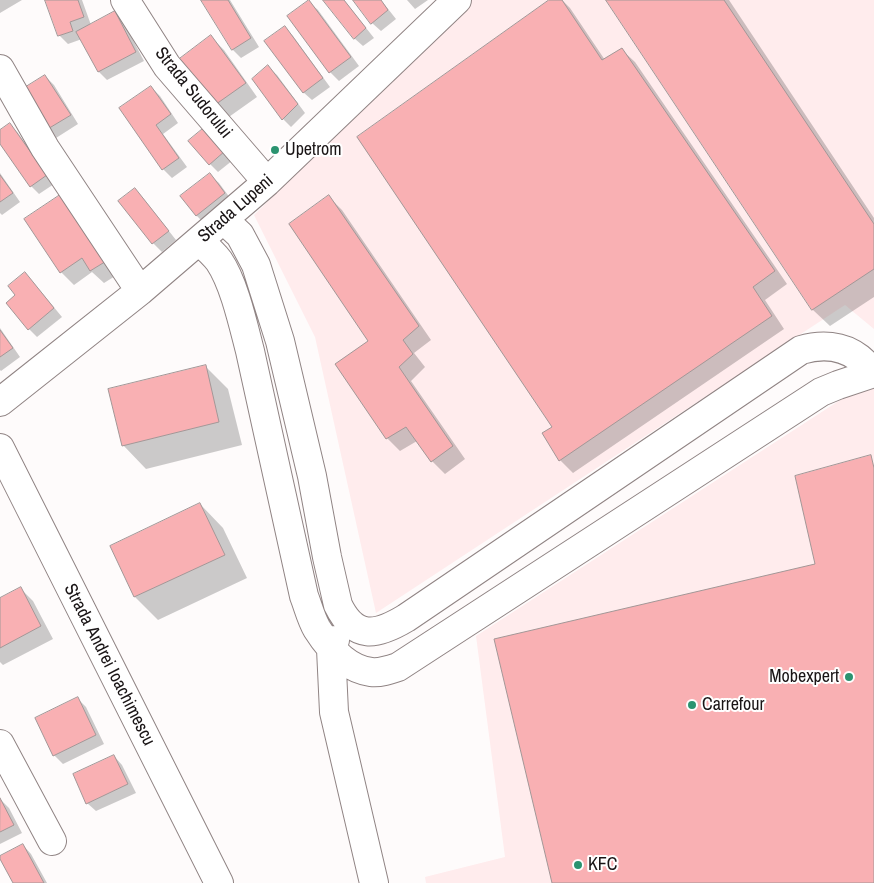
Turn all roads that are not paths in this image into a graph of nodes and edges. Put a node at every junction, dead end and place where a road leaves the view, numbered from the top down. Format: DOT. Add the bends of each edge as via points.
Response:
graph roads {
  1 [pos="125,0"];
  2 [pos="458,0"];
  3 [pos="0,69"];
  4 [pos="267,182"];
  5 [pos="224,220"];
  6 [pos="199,241"];
  7 [pos="140,291"];
  8 [pos="874,373"];
  9 [pos="0,402"];
  10 [pos="0,448"];
  11 [pos="344,617"];
  12 [pos="331,649"];
  13 [pos="0,744"];
  14 [pos="52,841"];
  15 [pos="219,883"];
  16 [pos="374,883"];
  1 -- 4 [label="street, Strada Sudorului" via="167,66"];
  2 -- 4 [label="street, Strada Lupeni"];
  3 -- 7 [label="street" via="46,148"];
  4 -- 5 [label="street, Strada Lupeni"];
  5 -- 6 [label="street, Strada Lupeni"];
  5 -- 11 [label="street" via="240,235 256,265 280,341 302,428 338,605"];
  6 -- 7 [label="street, Strada Lupeni"];
  6 -- 12 [label="street" via="220,262 234,295 250,350 304,596 317,628"];
  7 -- 9 [label="street, Strada Lupeni"];
  8 -- 11 [label="street" via="858,357 844,350 815,346 801,350 400,622 383,630 367,632 351,625"];
  8 -- 12 [label="street" via="821,392 398,667 372,672 358,669"];
  10 -- 15 [label="street, Strada Andrei Ioachimescu"];
  11 -- 12 [label="street"];
  12 -- 16 [label="street" via="334,712"];
  13 -- 14 [label="street"];
}
